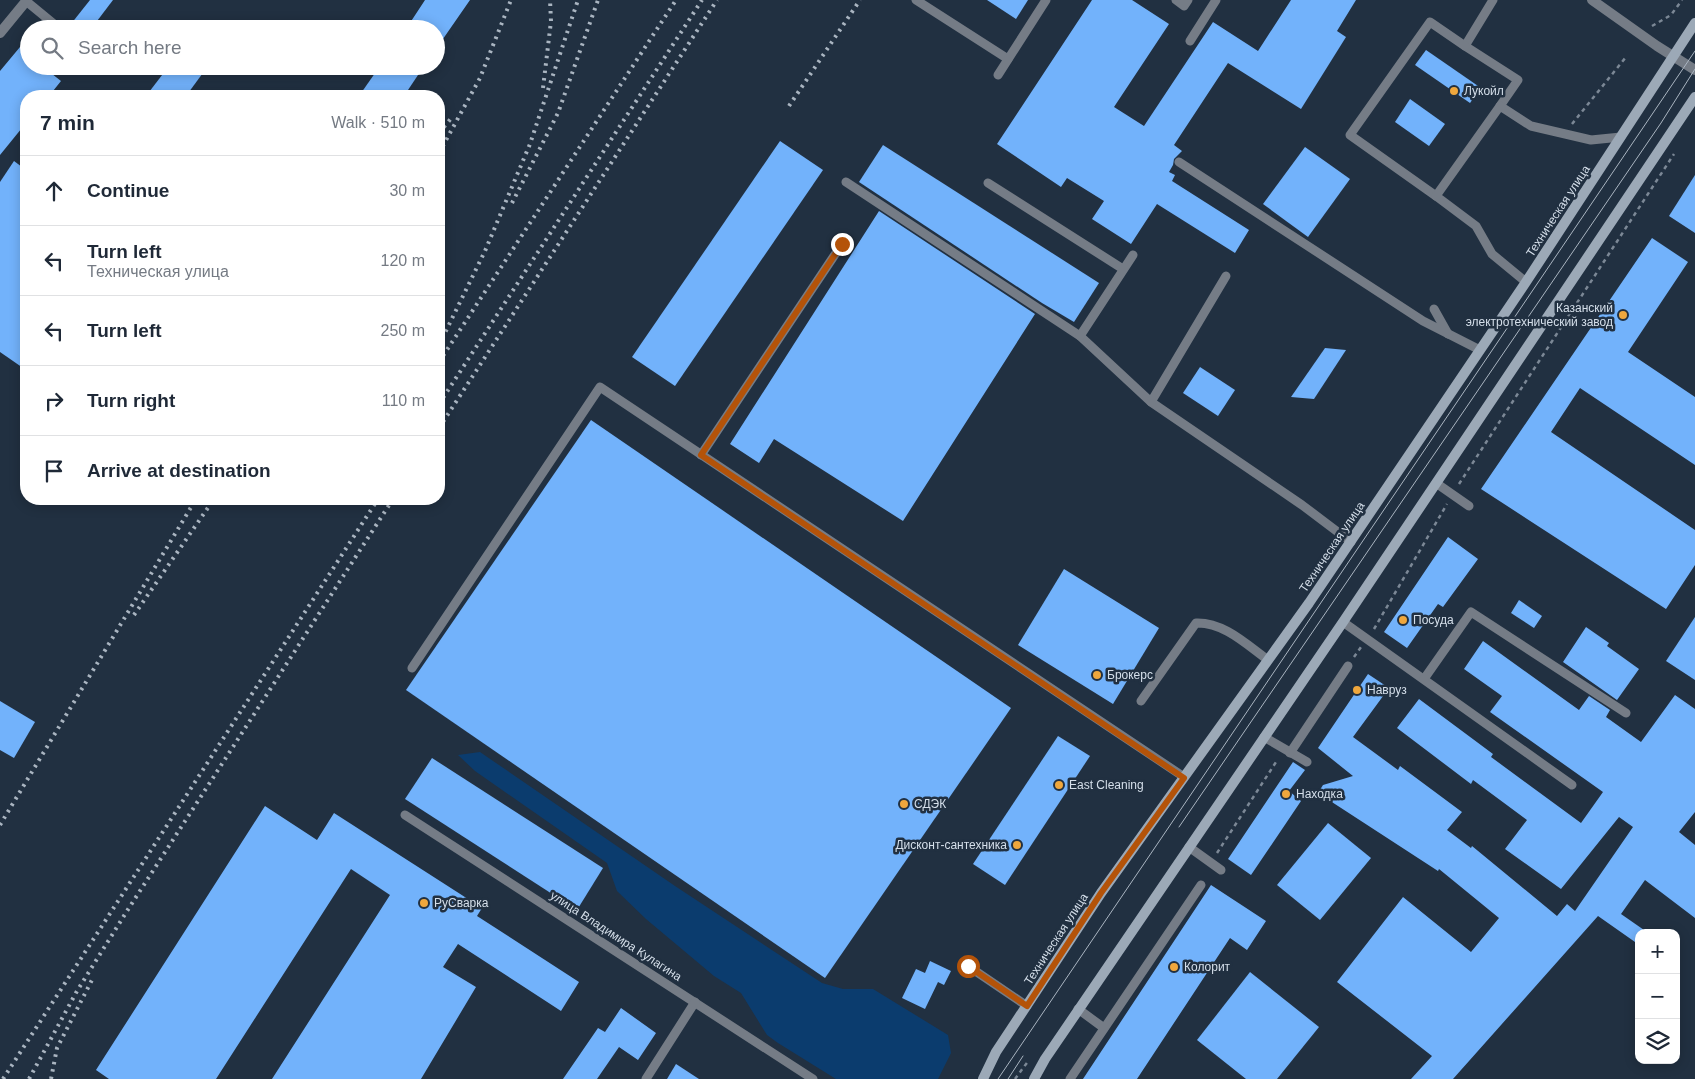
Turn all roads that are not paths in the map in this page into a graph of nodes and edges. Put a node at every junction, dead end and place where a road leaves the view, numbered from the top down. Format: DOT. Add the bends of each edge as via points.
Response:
graph roads {
  1 [pos="916,0"];
  2 [pos="1046,0"];
  3 [pos="1176,0"];
  4 [pos="1188,0"];
  5 [pos="1216,0"];
  6 [pos="1493,0"];
  7 [pos="1592,0"];
  8 [pos="27,1"];
  9 [pos="49,20"];
  10 [pos="1695,23"];
  11 [pos="0,33"];
  12 [pos="1190,40"];
  13 [pos="1465,46"];
  14 [pos="1673,56"];
  15 [pos="1008,59"];
  16 [pos="1695,70"];
  17 [pos="998,75"];
  18 [pos="1695,97"];
  19 [pos="1500,106"];
  20 [pos="1621,138"];
  21 [pos="1179,162"];
  22 [pos="846,182"];
  23 [pos="988,183"];
  24 [pos="1436,196"];
  25 [pos="842,244"];
  26 [pos="1133,255"];
  27 [pos="1123,269"];
  28 [pos="1226,276"];
  29 [pos="1526,282"];
  30 [pos="1434,309"];
  31 [pos="1448,334"];
  32 [pos="1080,336"];
  33 [pos="1480,350"];
  34 [pos="1151,402"];
  35 [pos="701,455"];
  36 [pos="1436,483"];
  37 [pos="1469,506"];
  38 [pos="1351,542"];
  39 [pos="1343,622"];
  40 [pos="1268,660"];
  41 [pos="1348,666"];
  42 [pos="412,668"];
  43 [pos="1424,679"];
  44 [pos="1141,701"];
  45 [pos="1626,713"];
  46 [pos="1264,738"];
  47 [pos="1290,753"];
  48 [pos="1307,762"];
  49 [pos="1184,778"];
  50 [pos="1572,785"];
  51 [pos="405,815"];
  52 [pos="1189,847"];
  53 [pos="1221,870"];
  54 [pos="1201,885"];
  55 [pos="968,966"];
  56 [pos="695,1002"];
  57 [pos="1027,1006"];
  58 [pos="1078,1009"];
  59 [pos="1104,1028"];
  60 [pos="646,1079"];
  61 [pos="813,1079"];
  62 [pos="983,1079"];
  63 [pos="1034,1079"];
  64 [pos="1070,1079"];
  1 -- 15 [label="lane"];
  2 -- 15 [label="lane"];
  3 -- 4 [label="lane" via="1184,6"];
  5 -- 12 [label="lane"];
  6 -- 13 [label="lane"];
  7 -- 14 [label="street"];
  8 -- 9 [label="lane"];
  8 -- 11 [label="street"];
  10 -- 14 [label="main road, Техническая улица"];
  13 -- 19 [label="lane" via="1518,80"];
  13 -- 24 [label="lane" via="1430,22 1350,135"];
  14 -- 16 [label="street"];
  14 -- 20 [label="main road, Техническая улица"];
  15 -- 17 [label="lane"];
  18 -- 36 [label="main road"];
  19 -- 20 [label="lane" via="1531,126 1591,140"];
  19 -- 24 [label="lane"];
  20 -- 29 [label="main road, Техническая улица"];
  21 -- 31 [label="lane" via="1423,321"];
  22 -- 32 [label="lane"];
  23 -- 27 [label="lane"];
  24 -- 29 [label="lane" via="1476,226 1492,254"];
  25 -- 35 [label="lane"];
  26 -- 27 [label="lane"];
  27 -- 32 [label="lane"];
  28 -- 34 [label="lane"];
  29 -- 33 [label="main road, Техническая улица"];
  30 -- 31 [label="lane"];
  31 -- 33 [label="lane"];
  32 -- 34 [label="lane"];
  33 -- 38 [label="main road, Техническая улица"];
  34 -- 38 [label="lane"];
  35 -- 42 [label="lane" via="600,387"];
  35 -- 49 [label="lane"];
  36 -- 37 [label="lane"];
  36 -- 39 [label="main road"];
  38 -- 40 [label="main road, Техническая улица"];
  39 -- 43 [label="lane"];
  39 -- 46 [label="main road"];
  40 -- 44 [label="lane" via="1220,627 1196,622"];
  40 -- 49 [label="main road, Техническая улица"];
  41 -- 47 [label="lane"];
  43 -- 45 [label="lane" via="1471,612"];
  43 -- 50 [label="lane"];
  46 -- 47 [label="lane"];
  46 -- 52 [label="main road"];
  47 -- 48 [label="lane"];
  49 -- 57 [label="main road, Техническая улица" via="1101,893"];
  51 -- 56 [label="lane, улица Владимира Кулагина"];
  52 -- 53 [label="lane"];
  52 -- 58 [label="main road"];
  54 -- 59 [label="lane"];
  55 -- 57 [label="lane"];
  56 -- 60 [label="lane"];
  56 -- 61 [label="lane, улица Владимира Кулагина"];
  57 -- 62 [label="main road, Техническая улица" via="996,1052"];
  58 -- 59 [label="lane"];
  58 -- 63 [label="main road"];
  59 -- 64 [label="lane"];
}
